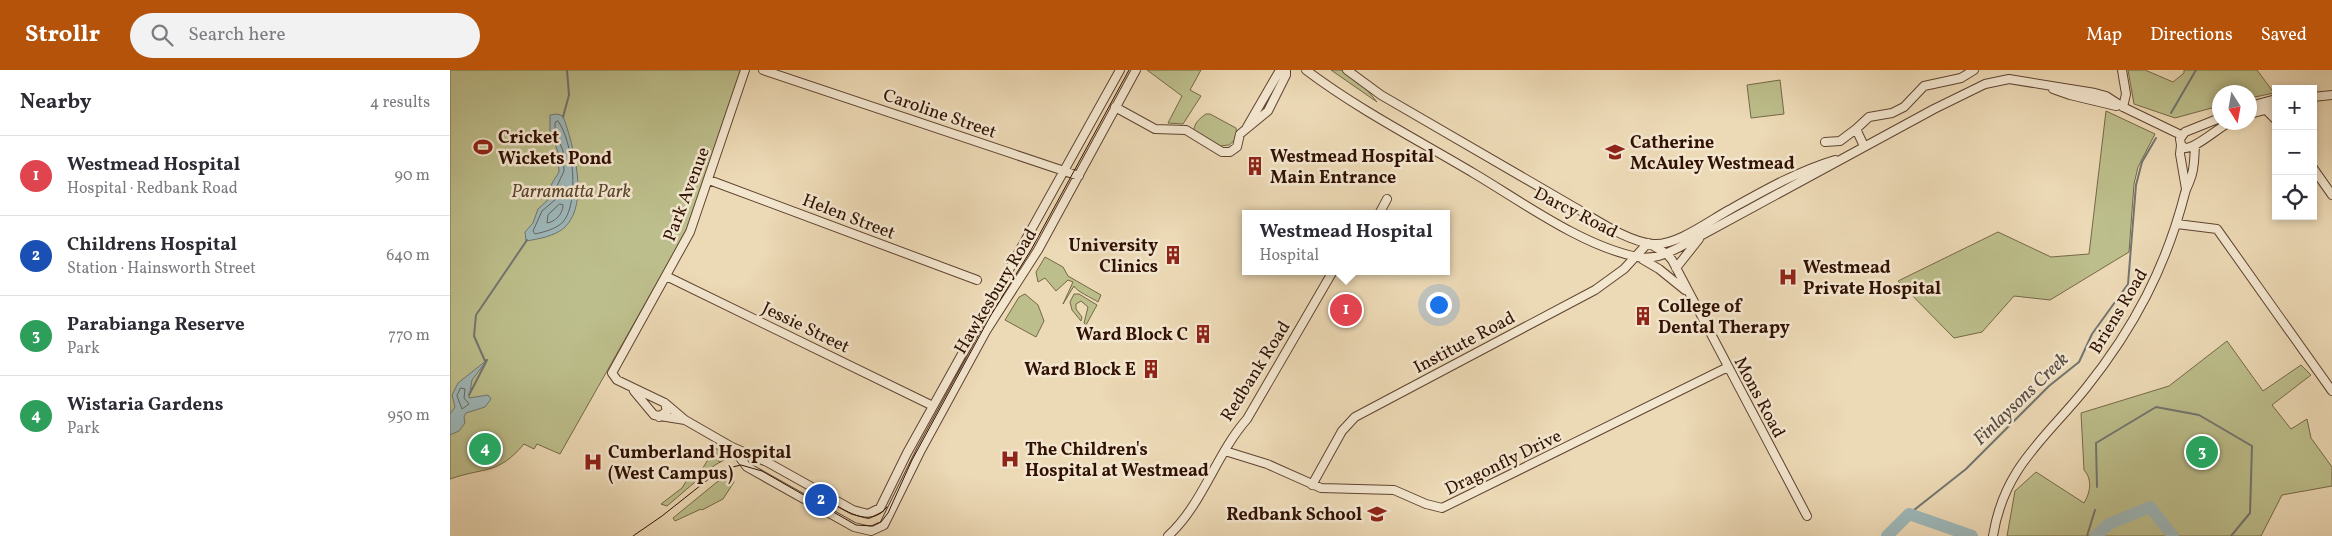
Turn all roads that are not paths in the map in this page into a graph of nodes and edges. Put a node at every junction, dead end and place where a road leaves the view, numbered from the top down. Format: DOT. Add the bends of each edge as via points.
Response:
graph roads {
  1 [pos="745,70"];
  2 [pos="763,70"];
  3 [pos="1120,70"];
  4 [pos="1136,70"];
  5 [pos="1280,70"];
  6 [pos="1286,70"];
  7 [pos="1306,70"];
  8 [pos="1347,70"];
  9 [pos="1974,70"];
  10 [pos="2008,70"];
  11 [pos="2122,70"];
  12 [pos="2009,80"];
  13 [pos="2332,95"];
  14 [pos="2317,97"];
  15 [pos="2272,100"];
  16 [pos="2257,104"];
  17 [pos="1115,107"];
  18 [pos="2123,107"];
  19 [pos="2272,107"];
  20 [pos="2265,108"];
  21 [pos="2257,111"];
  22 [pos="2272,116"];
  23 [pos="2212,121"];
  24 [pos="1246,129"];
  25 [pos="1856,129"];
  26 [pos="2218,130"];
  27 [pos="2190,132"];
  28 [pos="2181,135"];
  29 [pos="1826,142"];
  30 [pos="2181,145"];
  31 [pos="2196,145"];
  32 [pos="1864,146"];
  33 [pos="1842,158"];
  34 [pos="1063,170"];
  35 [pos="2317,174"];
  36 [pos="1078,176"];
  37 [pos="2321,179"];
  38 [pos="2332,179"];
  39 [pos="709,180"];
  40 [pos="2186,189"];
  41 [pos="2332,195"];
  42 [pos="1387,199"];
  43 [pos="1766,201"];
  44 [pos="1381,210"];
  45 [pos="1728,210"];
  46 [pos="2177,224"];
  47 [pos="1702,235"];
  48 [pos="1648,243"];
  49 [pos="1667,254"];
  50 [pos="1637,257"];
  51 [pos="1676,268"];
  52 [pos="1331,275"];
  53 [pos="666,276"];
  54 [pos="977,280"];
  55 [pos="1687,291"];
  56 [pos="1728,367"];
  57 [pos="634,390"];
  58 [pos="2332,391"];
  59 [pos="663,402"];
  60 [pos="933,406"];
  61 [pos="656,415"];
  62 [pos="686,420"];
  63 [pos="732,447"];
  64 [pos="1225,451"];
  65 [pos="1312,485"];
  66 [pos="1807,516"];
  67 [pos="1168,536"];
  68 [pos="1993,536"];
  1 -- 39 [label="street, Park Avenue"];
  2 -- 34 [label="street, Caroline Street"];
  3 -- 34 [label="street, Hawkesbury Road"];
  4 -- 17 [label="street, Hawkesbury Road"];
  5 -- 24 [label="street"];
  6 -- 24 [label="street" via="1268,111"];
  7 -- 50 [label="street, Darcy Road" via="1351,102 1546,216 1594,241"];
  8 -- 48 [label="street, Darcy Road" via="1382,95 1574,208"];
  9 -- 25 [label="street" via="1961,78 1924,86 1904,107 1870,117"];
  10 -- 12 [label="street"];
  11 -- 18 [label="street" via="2126,94"];
  12 -- 18 [label="street, Darcy Road" via="2095,93"];
  12 -- 32 [label="street, Darcy Road" via="1985,84"];
  13 -- 14 [label="street"];
  15 -- 16 [label="street"];
  17 -- 24 [label="street" via="1155,129 1186,130 1226,152 1238,147 1240,134"];
  17 -- 36 [label="street, Hawkesbury Road"];
  18 -- 28 [label="street, Darcy Road"];
  19 -- 20 [label="street"];
  20 -- 21 [label="street"];
  20 -- 22 [label="street"];
  23 -- 27 [label="street"];
  25 -- 29 [label="street" via="1840,141"];
  25 -- 32 [label="street"];
  26 -- 31 [label="street"];
  27 -- 28 [label="street"];
  27 -- 31 [label="street" via="2195,135"];
  28 -- 30 [label="street"];
  30 -- 31 [label="street" via="2188,149"];
  30 -- 40 [label="street, Briens Road"];
  31 -- 40 [label="street, Briens Road"];
  32 -- 33 [label="street, Darcy Road"];
  33 -- 43 [label="street, Darcy Road"];
  33 -- 45 [label="street, Darcy Road" via="1817,165"];
  34 -- 36 [label="street, Caroline Street"];
  34 -- 60 [label="street, Hawkesbury Road"];
  35 -- 37 [label="street"];
  36 -- 63 [label="street, Hawkesbury Road" via="1038,250 986,331 881,528 866,531 848,524 747,467"];
  37 -- 38 [label="street"];
  37 -- 41 [label="street"];
  39 -- 53 [label="street, Park Avenue" via="690,232"];
  39 -- 54 [label="street, Helen Street"];
  40 -- 46 [label="street, Briens Road"];
  42 -- 44 [label="street"];
  43 -- 45 [label="street" via="1739,211"];
  43 -- 47 [label="street, Darcy Road"];
  45 -- 48 [label="street, Darcy Road" via="1671,241"];
  46 -- 58 [label="street" via="2217,229"];
  46 -- 68 [label="street, Briens Road" via="2158,275 2120,344 2086,389 2019,466 2004,493"];
  47 -- 49 [label="street, Darcy Road"];
  47 -- 51 [label="street"];
  48 -- 49 [label="street, Mons Road"];
  48 -- 50 [label="street, Institute Road"];
  49 -- 50 [label="street, Darcy Road"];
  49 -- 51 [label="street, Mons Road"];
  50 -- 55 [label="street, Mons Road"];
  50 -- 65 [label="street, Institute Road" via="1594,290 1355,417 1342,431"];
  51 -- 55 [label="street, Mons Road"];
  52 -- 64 [label="street, Redbank Road"];
  53 -- 57 [label="street, Park Avenue" via="614,369 613,375 617,380"];
  53 -- 60 [label="street, Jessie Street"];
  55 -- 56 [label="street, Mons Road"];
  56 -- 65 [label="street, Dragonfly Drive" via="1447,507 1435,507 1394,490 1330,489"];
  56 -- 66 [label="street, Mons Road"];
  57 -- 59 [label="street"];
  57 -- 61 [label="street"];
  59 -- 61 [label="street" via="666,413"];
  59 -- 61 [label="street" via="653,403"];
  59 -- 62 [label="street"];
  60 -- 63 [label="street, Hawkesbury Road" via="882,506 871,513 861,514 754,455"];
  61 -- 62 [label="street"];
  62 -- 63 [label="street"];
  64 -- 65 [label="street, Dragonfly Drive" via="1267,464"];
  64 -- 67 [label="street, Redbank Road" via="1185,519"];
}
